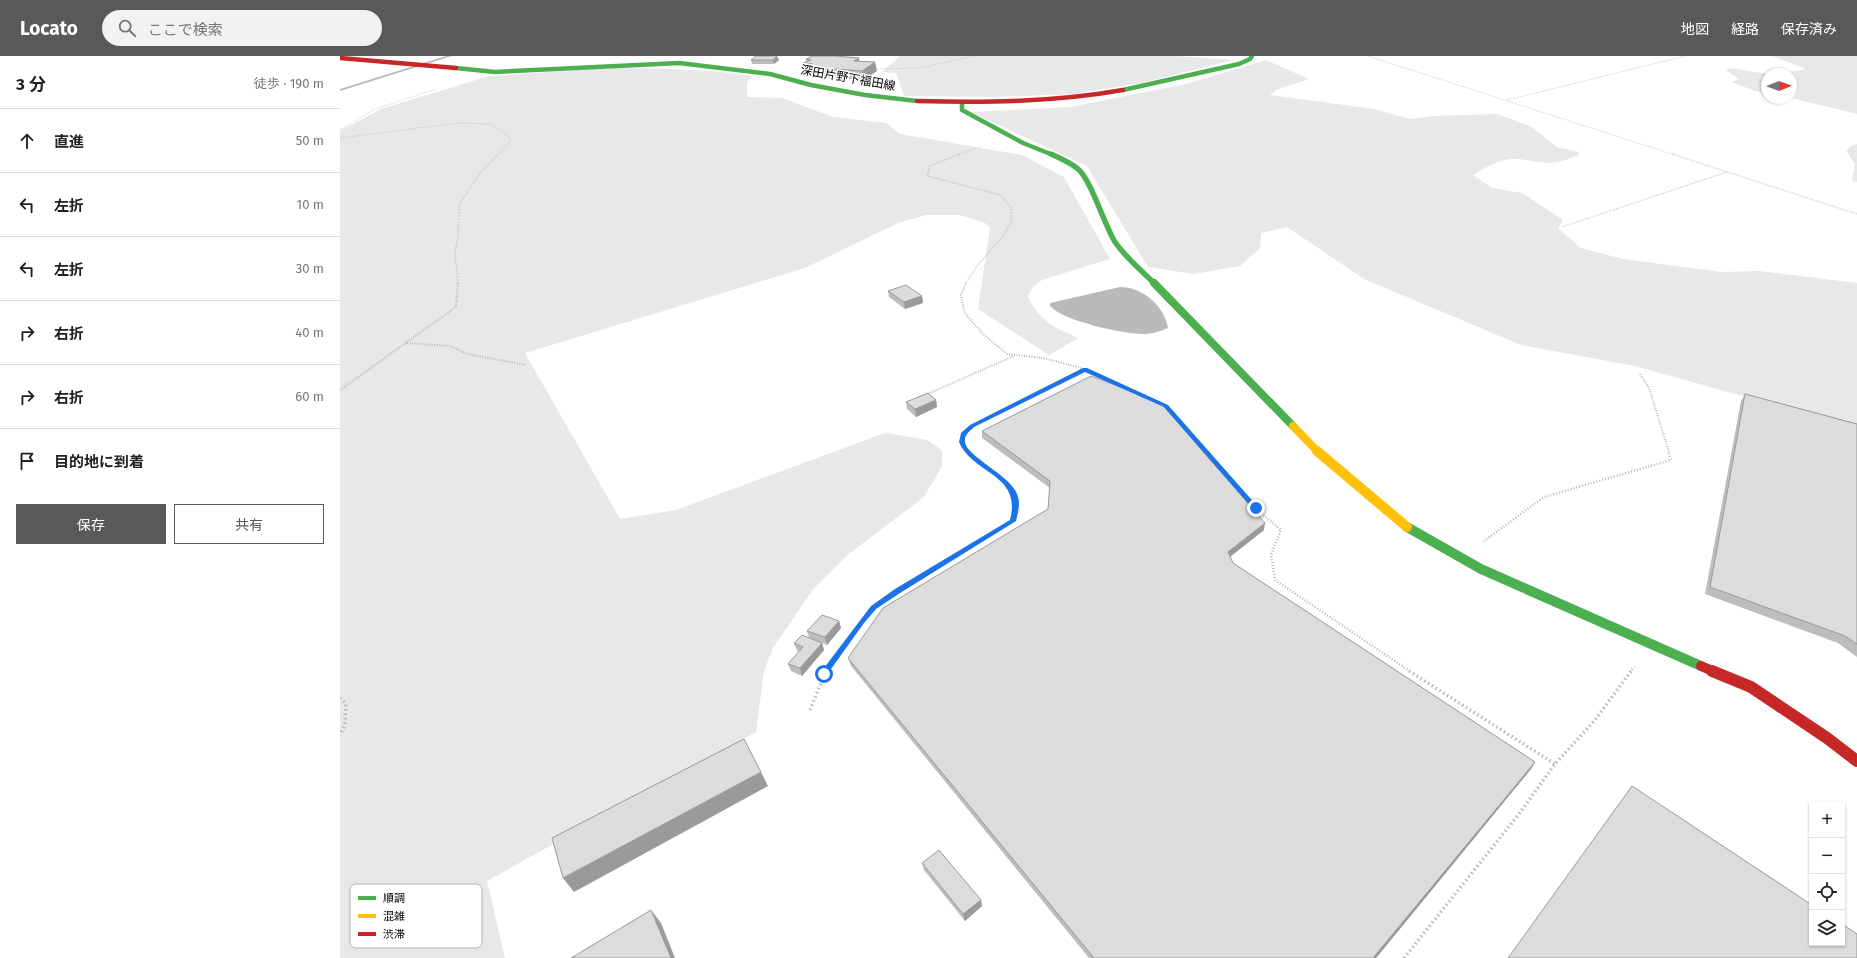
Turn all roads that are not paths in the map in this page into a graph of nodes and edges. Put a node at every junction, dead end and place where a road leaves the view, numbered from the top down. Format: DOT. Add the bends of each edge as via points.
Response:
graph roads {
  1 [pos="1252,56"];
  2 [pos="340,58"];
  3 [pos="962,103"];
  4 [pos="1857,761"];
  1 -- 3 [label="main road, 深田片野下福田線" via="1239,64 1098,95"];
  2 -- 3 [label="main road, 深田片野下福田線" via="495,72 679,63 770,74 865,95"];
  3 -- 4 [label="main road" via="962,110 1078,169 1086,180 1116,242 1136,266 1163,290 1325,459 1404,526 1488,572 1751,688"];
}
